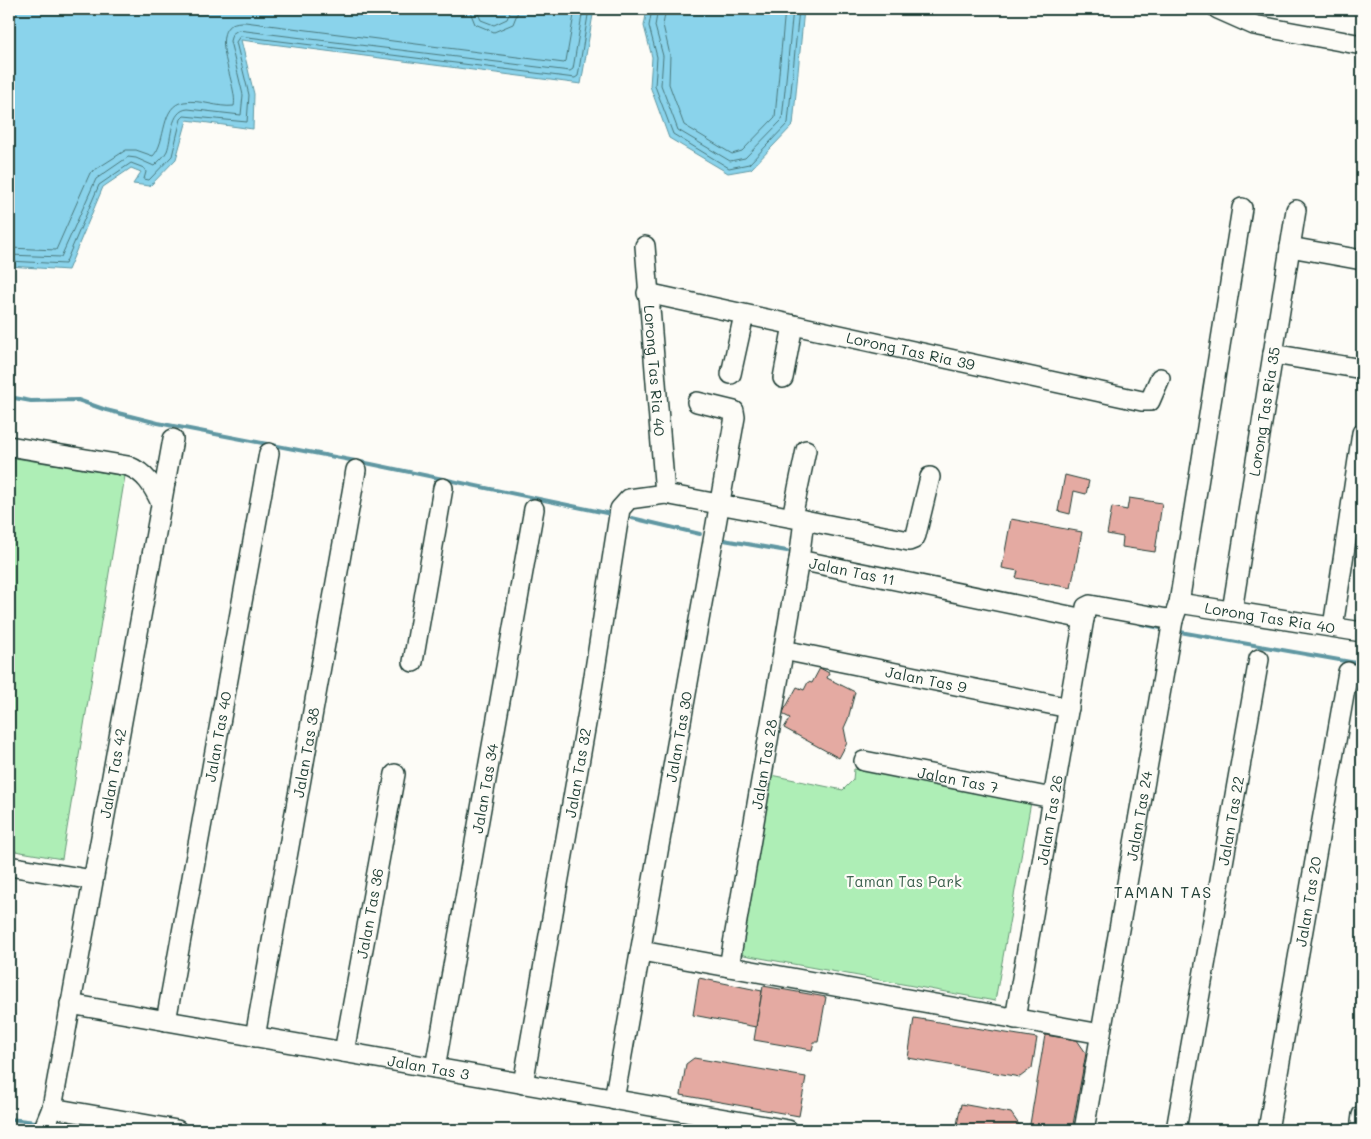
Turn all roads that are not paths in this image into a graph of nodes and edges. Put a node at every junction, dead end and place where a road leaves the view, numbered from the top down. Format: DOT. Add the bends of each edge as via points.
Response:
graph roads {
  1 [pos="1218,9"];
  2 [pos="1362,45"];
  3 [pos="1242,208"];
  4 [pos="1296,210"];
  5 [pos="645,246"];
  6 [pos="1290,247"];
  7 [pos="1362,260"];
  8 [pos="647,293"];
  9 [pos="744,315"];
  10 [pos="793,325"];
  11 [pos="1273,354"];
  12 [pos="1362,369"];
  13 [pos="731,374"];
  14 [pos="783,378"];
  15 [pos="1160,378"];
  16 [pos="697,402"];
  17 [pos="1362,433"];
  18 [pos="173,439"];
  19 [pos="9,446"];
  20 [pos="806,450"];
  21 [pos="270,453"];
  22 [pos="356,470"];
  23 [pos="930,477"];
  24 [pos="443,488"];
  25 [pos="665,494"];
  26 [pos="161,503"];
  27 [pos="718,504"];
  28 [pos="534,510"];
  29 [pos="798,518"];
  30 [pos="799,560"];
  31 [pos="1232,611"];
  32 [pos="1176,612"];
  33 [pos="1084,620"];
  34 [pos="1332,627"];
  35 [pos="1362,632"];
  36 [pos="783,650"];
  37 [pos="1259,659"];
  38 [pos="414,662"];
  39 [pos="1348,672"];
  40 [pos="1069,708"];
  41 [pos="864,761"];
  42 [pos="395,774"];
  43 [pos="1052,798"];
  44 [pos="9,866"];
  45 [pos="93,880"];
  46 [pos="641,951"];
  47 [pos="729,967"];
  48 [pos="70,1004"];
  49 [pos="1015,1019"];
  50 [pos="166,1021"];
  51 [pos="1101,1034"];
  52 [pos="255,1037"];
  53 [pos="344,1052"];
  54 [pos="435,1068"];
  55 [pos="524,1084"];
  56 [pos="614,1100"];
  57 [pos="52,1108"];
  58 [pos="1362,1115"];
  59 [pos="735,1126"];
  60 [pos="156,1128"];
  61 [pos="43,1130"];
  62 [pos="177,1130"];
  63 [pos="788,1130"];
  64 [pos="1084,1130"];
  65 [pos="1176,1130"];
  66 [pos="1268,1130"];
  67 [pos="1360,1130"];
  1 -- 2 [label="street" via="1254,25"];
  3 -- 32 [label="street, Jalan Tas 24"];
  4 -- 6 [label="street, Lorong Tas Ria 35"];
  5 -- 8 [label="street, Lorong Tas Ria 40"];
  6 -- 7 [label="street"];
  6 -- 11 [label="street, Lorong Tas Ria 35"];
  8 -- 9 [label="street, Lorong Tas Ria 39"];
  8 -- 25 [label="street, Lorong Tas Ria 40"];
  9 -- 10 [label="street, Lorong Tas Ria 39"];
  9 -- 13 [label="street"];
  10 -- 14 [label="street"];
  10 -- 15 [label="street, Lorong Tas Ria 39" via="1142,402 1154,397"];
  11 -- 12 [label="street"];
  11 -- 31 [label="street, Lorong Tas Ria 35"];
  16 -- 27 [label="street, Jalan Tas 30" via="734,411"];
  17 -- 34 [label="street"];
  18 -- 26 [label="street, Jalan Tas 42"];
  19 -- 26 [label="street" via="128,466 147,479"];
  20 -- 29 [label="street, Jalan Tas 11"];
  21 -- 50 [label="street, Jalan Tas 40"];
  22 -- 52 [label="street, Jalan Tas 38"];
  23 -- 29 [label="street" via="916,535 909,541"];
  24 -- 38 [label="street"];
  25 -- 27 [label="street"];
  25 -- 55 [label="street, Jalan Tas 32" via="629,499 620,509"];
  26 -- 45 [label="street, Jalan Tas 42"];
  27 -- 29 [label="street"];
  27 -- 46 [label="street, Jalan Tas 30"];
  28 -- 54 [label="street, Jalan Tas 34"];
  29 -- 30 [label="street, Jalan Tas 11"];
  30 -- 33 [label="street, Jalan Tas 11"];
  30 -- 36 [label="street, Jalan Tas 28"];
  31 -- 32 [label="street, Lorong Tas Ria 40"];
  31 -- 34 [label="street, Lorong Tas Ria 40"];
  32 -- 33 [label="street, Lorong Tas Ria 40" via="1090,605 1086,607"];
  32 -- 51 [label="street, Jalan Tas 24"];
  33 -- 40 [label="street, Jalan Tas 26"];
  34 -- 35 [label="street, Lorong Tas Ria 40"];
  36 -- 40 [label="street, Jalan Tas 9"];
  36 -- 47 [label="street, Jalan Tas 28"];
  37 -- 65 [label="street, Jalan Tas 22"];
  39 -- 66 [label="street, Jalan Tas 20"];
  40 -- 43 [label="street, Jalan Tas 26"];
  41 -- 43 [label="street, Jalan Tas 7"];
  42 -- 53 [label="street, Jalan Tas 36"];
  43 -- 49 [label="street, Jalan Tas 26"];
  44 -- 45 [label="street"];
  45 -- 48 [label="street, Jalan Tas 42"];
  46 -- 47 [label="street"];
  46 -- 56 [label="street, Jalan Tas 30"];
  47 -- 49 [label="street"];
  48 -- 50 [label="street, Jalan Tas 3"];
  48 -- 57 [label="street, Jalan Tas 42"];
  49 -- 51 [label="street"];
  50 -- 52 [label="street, Jalan Tas 3"];
  51 -- 64 [label="street, Jalan Tas 24"];
  52 -- 53 [label="street, Jalan Tas 3"];
  53 -- 54 [label="street, Jalan Tas 3"];
  54 -- 55 [label="street, Jalan Tas 3"];
  55 -- 56 [label="street, Jalan Tas 3"];
  56 -- 59 [label="street, Jalan Tas 3"];
  57 -- 60 [label="street"];
  57 -- 61 [label="street, Jalan Tas 42"];
  58 -- 67 [label="street"];
  59 -- 63 [label="street, Jalan Tas 3"];
  60 -- 62 [label="street"];
}
